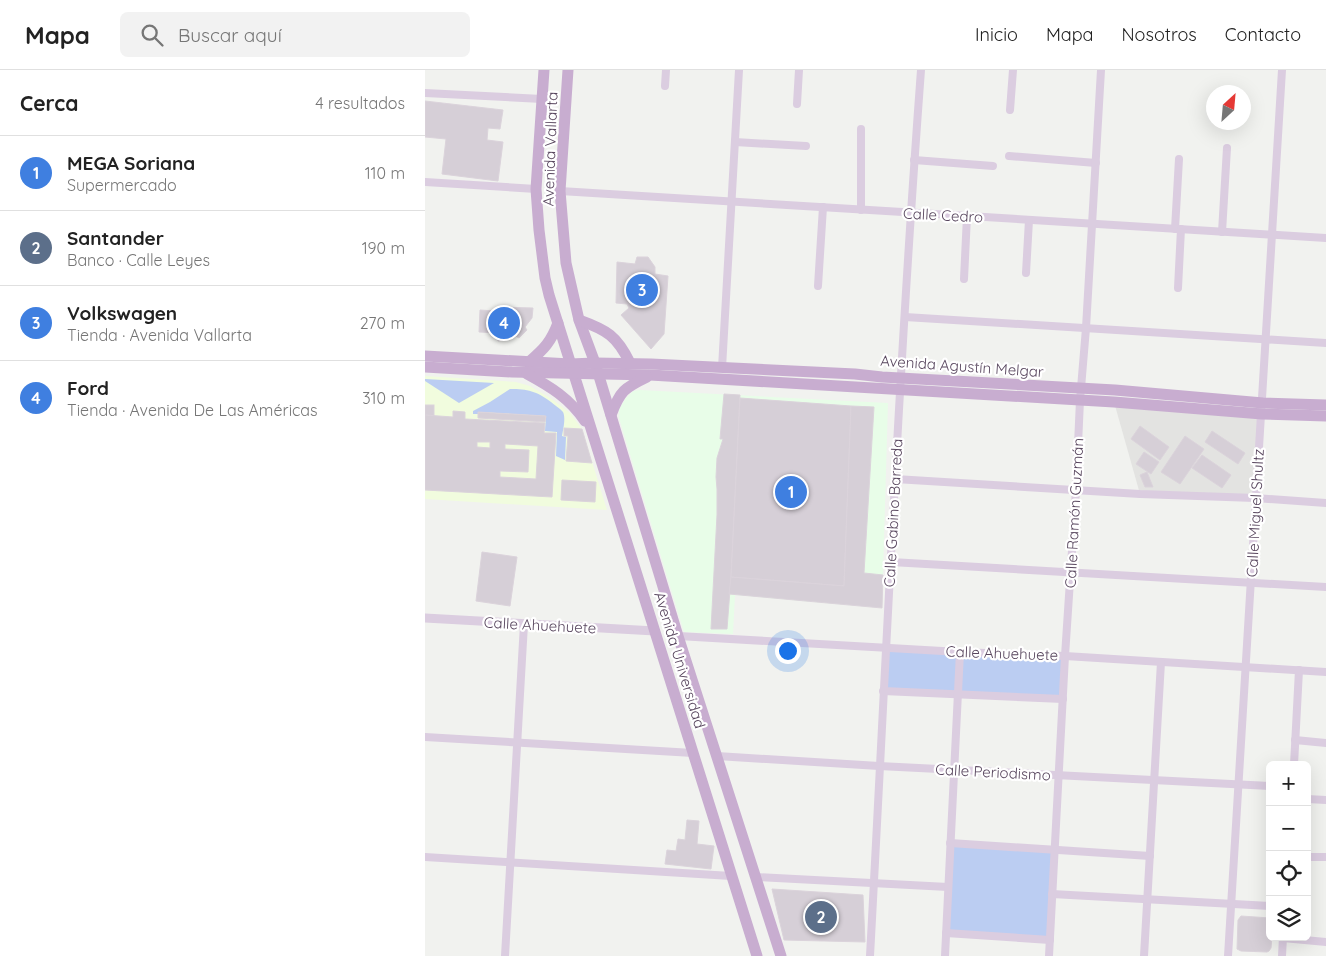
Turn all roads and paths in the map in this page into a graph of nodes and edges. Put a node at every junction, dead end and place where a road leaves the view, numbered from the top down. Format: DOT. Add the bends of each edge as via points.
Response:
graph roads {
  1 [pos="544,70"];
  2 [pos="568,70"];
  3 [pos="666,70"];
  4 [pos="739,70"];
  5 [pos="799,70"];
  6 [pos="921,70"];
  7 [pos="1013,70"];
  8 [pos="1101,70"];
  9 [pos="1283,70"];
  10 [pos="665,86"];
  11 [pos="425,93"];
  12 [pos="542,99"];
  13 [pos="797,104"];
  14 [pos="1010,110"];
  15 [pos="861,129"];
  16 [pos="735,142"];
  17 [pos="806,146"];
  18 [pos="1227,148"];
  19 [pos="1009,156"];
  20 [pos="1179,159"];
  21 [pos="914,160"];
  22 [pos="1095,163"];
  23 [pos="993,166"];
  24 [pos="425,182"];
  25 [pos="537,189"];
  26 [pos="560,192"];
  27 [pos="731,202"];
  28 [pos="823,207"];
  29 [pos="861,210"];
  30 [pos="911,213"];
  31 [pos="967,216"];
  32 [pos="1029,220"];
  33 [pos="1092,224"];
  34 [pos="1178,229"];
  35 [pos="1221,232"];
  36 [pos="1273,235"];
  37 [pos="1326,238"];
  38 [pos="1026,274"];
  39 [pos="964,279"];
  40 [pos="819,286"];
  41 [pos="1178,288"];
  42 [pos="905,317"];
  43 [pos="579,320"];
  44 [pos="558,323"];
  45 [pos="1086,328"];
  46 [pos="1267,339"];
  47 [pos="1326,342"];
  48 [pos="425,356"];
  49 [pos="529,362"];
  50 [pos="630,363"];
  51 [pos="425,367"];
  52 [pos="597,368"];
  53 [pos="722,368"];
  54 [pos="572,369"];
  55 [pos="523,372"];
  56 [pos="651,375"];
  57 [pos="901,377"];
  58 [pos="900,390"];
  59 [pos="1081,394"];
  60 [pos="1326,405"];
  61 [pos="1262,409"];
  62 [pos="611,415"];
  63 [pos="1326,416"];
  64 [pos="591,429"];
  65 [pos="895,479"];
  66 [pos="1076,490"];
  67 [pos="1255,498"];
  68 [pos="1326,503"];
  69 [pos="891,562"];
  70 [pos="1070,572"];
  71 [pos="1251,583"];
  72 [pos="1326,587"];
  73 [pos="425,618"];
  74 [pos="524,624"];
  75 [pos="655,631"];
  76 [pos="678,636"];
  77 [pos="885,648"];
  78 [pos="960,652"];
  79 [pos="1065,656"];
  80 [pos="1161,662"];
  81 [pos="1247,667"];
  82 [pos="1299,670"];
  83 [pos="1326,672"];
  84 [pos="883,691"];
  85 [pos="958,695"];
  86 [pos="1063,699"];
  87 [pos="425,737"];
  88 [pos="1295,740"];
  89 [pos="517,742"];
  90 [pos="1326,743"];
  91 [pos="693,753"];
  92 [pos="717,756"];
  93 [pos="1294,761"];
  94 [pos="879,766"];
  95 [pos="953,770"];
  96 [pos="1059,775"];
  97 [pos="1154,780"];
  98 [pos="1239,785"];
  99 [pos="1266,786"];
  100 [pos="1311,799"];
  101 [pos="1326,800"];
  102 [pos="950,843"];
  103 [pos="1055,850"];
  104 [pos="1150,856"];
  105 [pos="425,857"];
  106 [pos="1311,857"];
  107 [pos="1326,857"];
  108 [pos="511,862"];
  109 [pos="731,876"];
  110 [pos="755,877"];
  111 [pos="874,883"];
  112 [pos="948,887"];
  113 [pos="1052,894"];
  114 [pos="1147,899"];
  115 [pos="1231,904"];
  116 [pos="1266,906"];
  117 [pos="946,933"];
  118 [pos="1049,940"];
  119 [pos="1283,941"];
  120 [pos="1311,941"];
  121 [pos="1326,942"];
  122 [pos="505,956"];
  123 [pos="757,956"];
  124 [pos="781,956"];
  125 [pos="870,956"];
  126 [pos="945,956"];
  127 [pos="1049,956"];
  128 [pos="1144,956"];
  129 [pos="1228,956"];
  130 [pos="1282,956"];
  1 -- 12 [label="main road, Avenida Vallarta"];
  2 -- 26 [label="main road, Avenida Vallarta"];
  3 -- 10 [label="street"];
  4 -- 16 [label="street"];
  5 -- 13 [label="street"];
  6 -- 21 [label="street, Calle Gabino Barreda"];
  7 -- 14 [label="street"];
  8 -- 22 [label="street, Calle Ramón Guzmán"];
  9 -- 36 [label="street, Calle Miguel Shultz"];
  11 -- 12 [label="street"];
  12 -- 25 [label="main road, Avenida Vallarta"];
  15 -- 29 [label="street"];
  16 -- 17 [label="street"];
  16 -- 27 [label="street"];
  18 -- 35 [label="street"];
  19 -- 22 [label="street"];
  20 -- 34 [label="street"];
  21 -- 23 [label="street"];
  21 -- 30 [label="street, Calle Gabino Barreda"];
  22 -- 33 [label="street, Calle Ramón Guzmán"];
  24 -- 25 [label="street"];
  25 -- 44 [label="main road, Avenida Vallarta" via="545,278"];
  26 -- 27 [label="street, Calle Cedro"];
  26 -- 43 [label="main road, Avenida Vallarta" via="566,263"];
  27 -- 28 [label="street, Calle Cedro"];
  27 -- 53 [label="street"];
  28 -- 29 [label="street, Calle Cedro"];
  28 -- 40 [label="street"];
  29 -- 30 [label="street, Calle Cedro"];
  30 -- 31 [label="street, Calle Cedro"];
  30 -- 42 [label="street, Calle Gabino Barreda"];
  31 -- 32 [label="street, Calle Cedro"];
  31 -- 39 [label="street"];
  32 -- 33 [label="street, Calle Cedro"];
  32 -- 38 [label="street"];
  33 -- 34 [label="street, Calle Cedro"];
  33 -- 45 [label="street, Calle Ramón Guzmán"];
  34 -- 35 [label="street, Calle Cedro"];
  34 -- 41 [label="street"];
  35 -- 36 [label="street, Calle Cedro"];
  36 -- 37 [label="street, Calle Cedro"];
  36 -- 46 [label="street, Calle Miguel Shultz"];
  42 -- 45 [label="street"];
  42 -- 57 [label="street, Calle Gabino Barreda"];
  43 -- 50 [label="main road" via="602,329 614,338"];
  43 -- 52 [label="main road, Avenida Vallarta"];
  44 -- 49 [label="main road" via="549,343"];
  44 -- 54 [label="main road, Avenida Vallarta"];
  45 -- 46 [label="street"];
  45 -- 59 [label="street, Calle Ramón Guzmán"];
  46 -- 47 [label="street"];
  46 -- 61 [label="street, Calle Miguel Shultz"];
  48 -- 49 [label="main road"];
  49 -- 54 [label="main road"];
  50 -- 52 [label="main road, Avenida Agustín Melgar"];
  50 -- 53 [label="main road, Avenida Agustín Melgar"];
  51 -- 55 [label="main road"];
  52 -- 54 [label="main road"];
  52 -- 56 [label="main road, Avenida Agustín Melgar"];
  52 -- 62 [label="main road, Avenida Universidad"];
  53 -- 57 [label="main road, Avenida Agustín Melgar"];
  54 -- 55 [label="main road"];
  54 -- 64 [label="main road, Avenida Universidad"];
  55 -- 64 [label="main road" via="561,394"];
  56 -- 58 [label="main road, Avenida Agustín Melgar"];
  56 -- 62 [label="main road" via="623,391"];
  57 -- 58 [label="street, Calle Gabino Barreda"];
  57 -- 59 [label="main road, Avenida Agustín Melgar"];
  58 -- 59 [label="main road, Avenida Agustín Melgar"];
  58 -- 65 [label="street, Calle Gabino Barreda"];
  59 -- 61 [label="main road, Avenida Agustín Melgar"];
  59 -- 66 [label="street, Calle Ramón Guzmán"];
  60 -- 61 [label="main road, Avenida Agustín Melgar"];
  61 -- 63 [label="main road, Avenida Agustín Melgar"];
  61 -- 67 [label="street, Calle Miguel Shultz"];
  62 -- 76 [label="main road, Avenida Universidad"];
  64 -- 75 [label="main road, Avenida Universidad"];
  65 -- 66 [label="street"];
  65 -- 69 [label="street, Calle Gabino Barreda"];
  66 -- 67 [label="street"];
  66 -- 70 [label="street, Calle Ramón Guzmán"];
  67 -- 68 [label="street"];
  67 -- 71 [label="street, Calle Miguel Shultz"];
  69 -- 70 [label="street"];
  69 -- 77 [label="street, Calle Gabino Barreda"];
  70 -- 71 [label="street"];
  70 -- 79 [label="street, Calle Ramón Guzmán"];
  71 -- 72 [label="street"];
  71 -- 81 [label="street, Calle Miguel Shultz"];
  73 -- 74 [label="street, Calle Ahuehuete"];
  74 -- 75 [label="street, Calle Ahuehuete"];
  74 -- 89 [label="street"];
  75 -- 91 [label="main road, Avenida Universidad"];
  76 -- 77 [label="street, Calle Ahuehuete"];
  76 -- 92 [label="main road, Avenida Universidad"];
  77 -- 78 [label="street, Calle Ahuehuete"];
  77 -- 84 [label="street, Calle Gabino Barreda"];
  78 -- 79 [label="street, Calle Ahuehuete"];
  78 -- 85 [label="street"];
  79 -- 80 [label="street, Calle Ahuehuete"];
  79 -- 86 [label="street, Calle Ramón Guzmán"];
  80 -- 81 [label="street, Calle Ahuehuete"];
  80 -- 97 [label="street"];
  81 -- 82 [label="street, Calle Ahuehuete"];
  81 -- 98 [label="street, Calle Miguel Shultz"];
  82 -- 83 [label="street, Calle Ahuehuete"];
  82 -- 88 [label="street"];
  84 -- 85 [label="street"];
  84 -- 94 [label="street, Calle Gabino Barreda"];
  85 -- 86 [label="street"];
  85 -- 95 [label="street"];
  86 -- 96 [label="street, Calle Ramón Guzmán"];
  87 -- 89 [label="street"];
  88 -- 90 [label="street"];
  88 -- 93 [label="street"];
  89 -- 91 [label="street"];
  89 -- 108 [label="street"];
  91 -- 109 [label="main road, Avenida Universidad"];
  92 -- 94 [label="street, Calle Periodismo"];
  92 -- 110 [label="main road, Avenida Universidad"];
  94 -- 95 [label="street, Calle Periodismo"];
  94 -- 111 [label="street, Calle Gabino Barreda"];
  95 -- 96 [label="street, Calle Periodismo"];
  95 -- 102 [label="street"];
  96 -- 97 [label="street, Calle Periodismo"];
  96 -- 103 [label="street, Calle Ramón Guzmán"];
  97 -- 98 [label="street, Calle Periodismo"];
  97 -- 104 [label="street"];
  98 -- 99 [label="street, Calle Periodismo"];
  98 -- 115 [label="street, Calle Miguel Shultz"];
  100 -- 101 [label="street"];
  102 -- 103 [label="street"];
  102 -- 112 [label="street"];
  103 -- 104 [label="street"];
  103 -- 113 [label="street, Calle Ramón Guzmán"];
  104 -- 114 [label="street"];
  105 -- 108 [label="street"];
  106 -- 107 [label="street"];
  108 -- 109 [label="street"];
  108 -- 122 [label="street"];
  109 -- 123 [label="main road, Avenida Universidad"];
  110 -- 111 [label="street"];
  110 -- 124 [label="main road, Avenida Universidad"];
  111 -- 112 [label="street"];
  111 -- 125 [label="street, Calle Gabino Barreda"];
  112 -- 117 [label="street"];
  113 -- 114 [label="street"];
  113 -- 118 [label="street, Calle Ramón Guzmán"];
  114 -- 115 [label="street"];
  114 -- 128 [label="street"];
  115 -- 116 [label="street"];
  115 -- 129 [label="street, Calle Miguel Shultz"];
  117 -- 118 [label="street"];
  117 -- 126 [label="street"];
  118 -- 127 [label="street, Calle Ramón Guzmán"];
  119 -- 130 [label="street"];
  120 -- 121 [label="street"];
}
